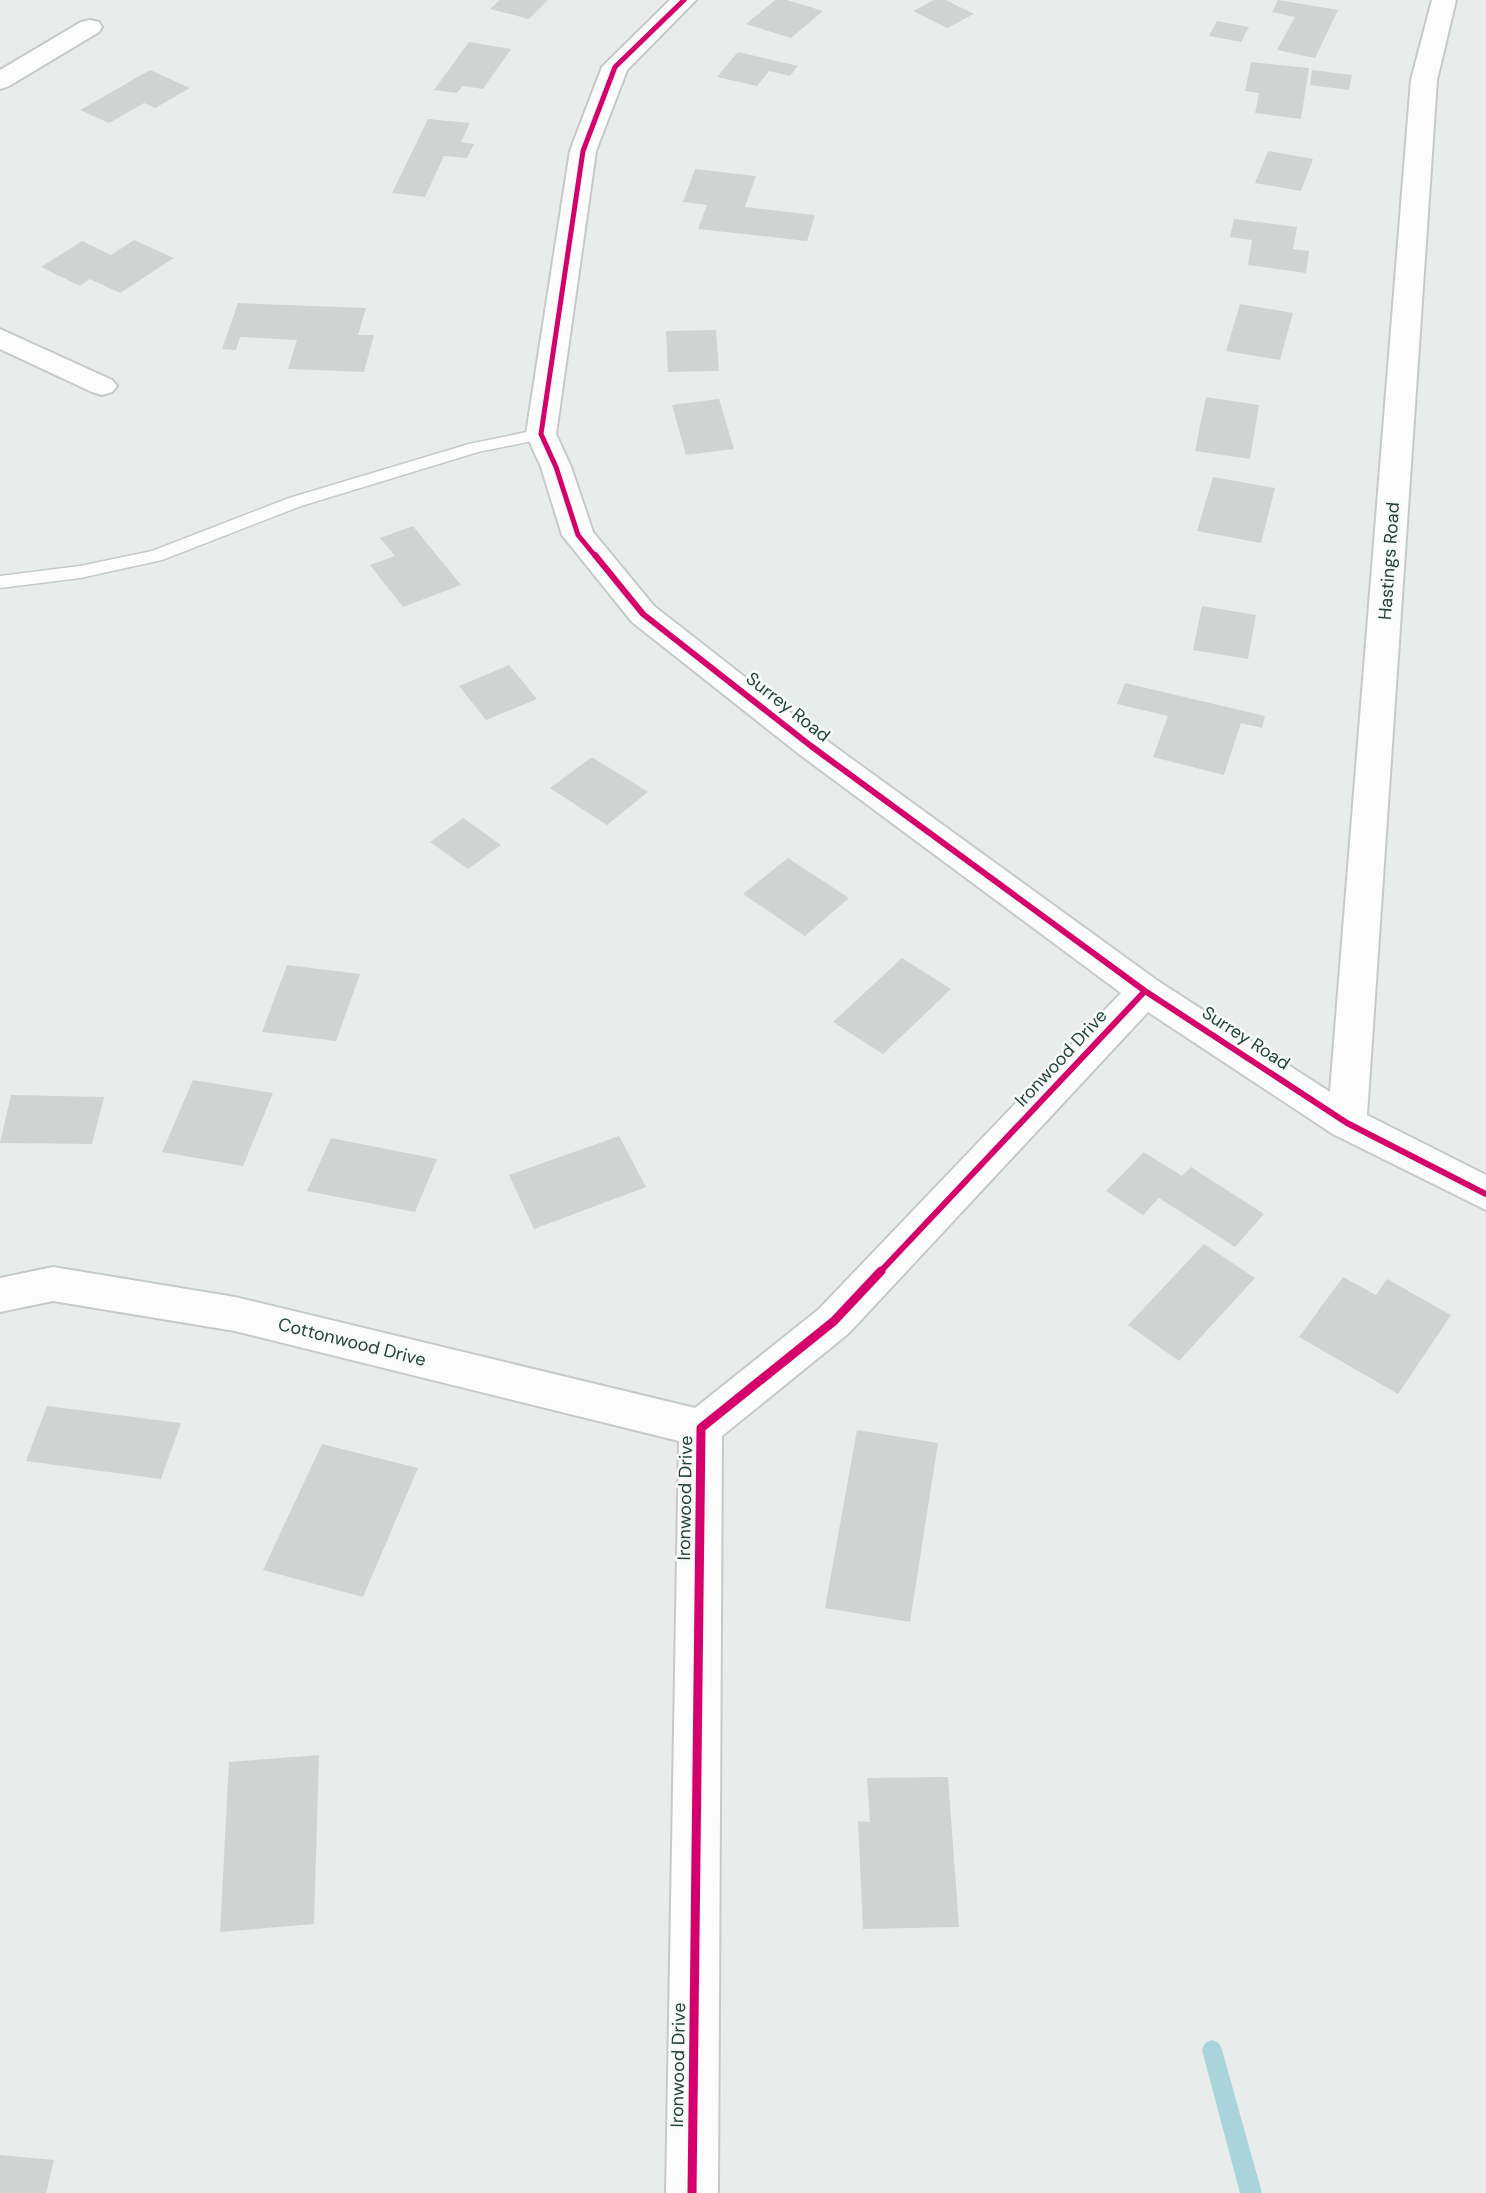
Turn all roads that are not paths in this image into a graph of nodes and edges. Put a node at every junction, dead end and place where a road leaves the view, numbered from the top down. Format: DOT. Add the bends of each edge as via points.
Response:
graph roads {
  1 [pos="684,0"];
  2 [pos="1444,0"];
  3 [pos="90,27"];
  4 [pos="0,81"];
  5 [pos="0,338"];
  6 [pos="102,386"];
  7 [pos="541,434"];
  8 [pos="0,582"];
  9 [pos="1145,991"];
  10 [pos="1348,1124"];
  11 [pos="1486,1194"];
  12 [pos="0,1295"];
  13 [pos="701,1428"];
  14 [pos="692,2193"];
  1 -- 7 [label="street" via="615,67 583,151"];
  2 -- 10 [label="street, Hastings Road" via="1424,80"];
  3 -- 4 [label="street"];
  5 -- 6 [label="street"];
  7 -- 8 [label="lane" via="475,448 295,502 156,556"];
  7 -- 9 [label="street, Surrey Road" via="578,535 643,614 811,746"];
  9 -- 10 [label="street, Surrey Road"];
  9 -- 13 [label="street, Ironwood Drive" via="834,1321"];
  10 -- 11 [label="street, Surrey Road"];
  12 -- 13 [label="street, Cottonwood Drive" via="53,1284 235,1314"];
  13 -- 14 [label="street, Ironwood Drive"];
}
